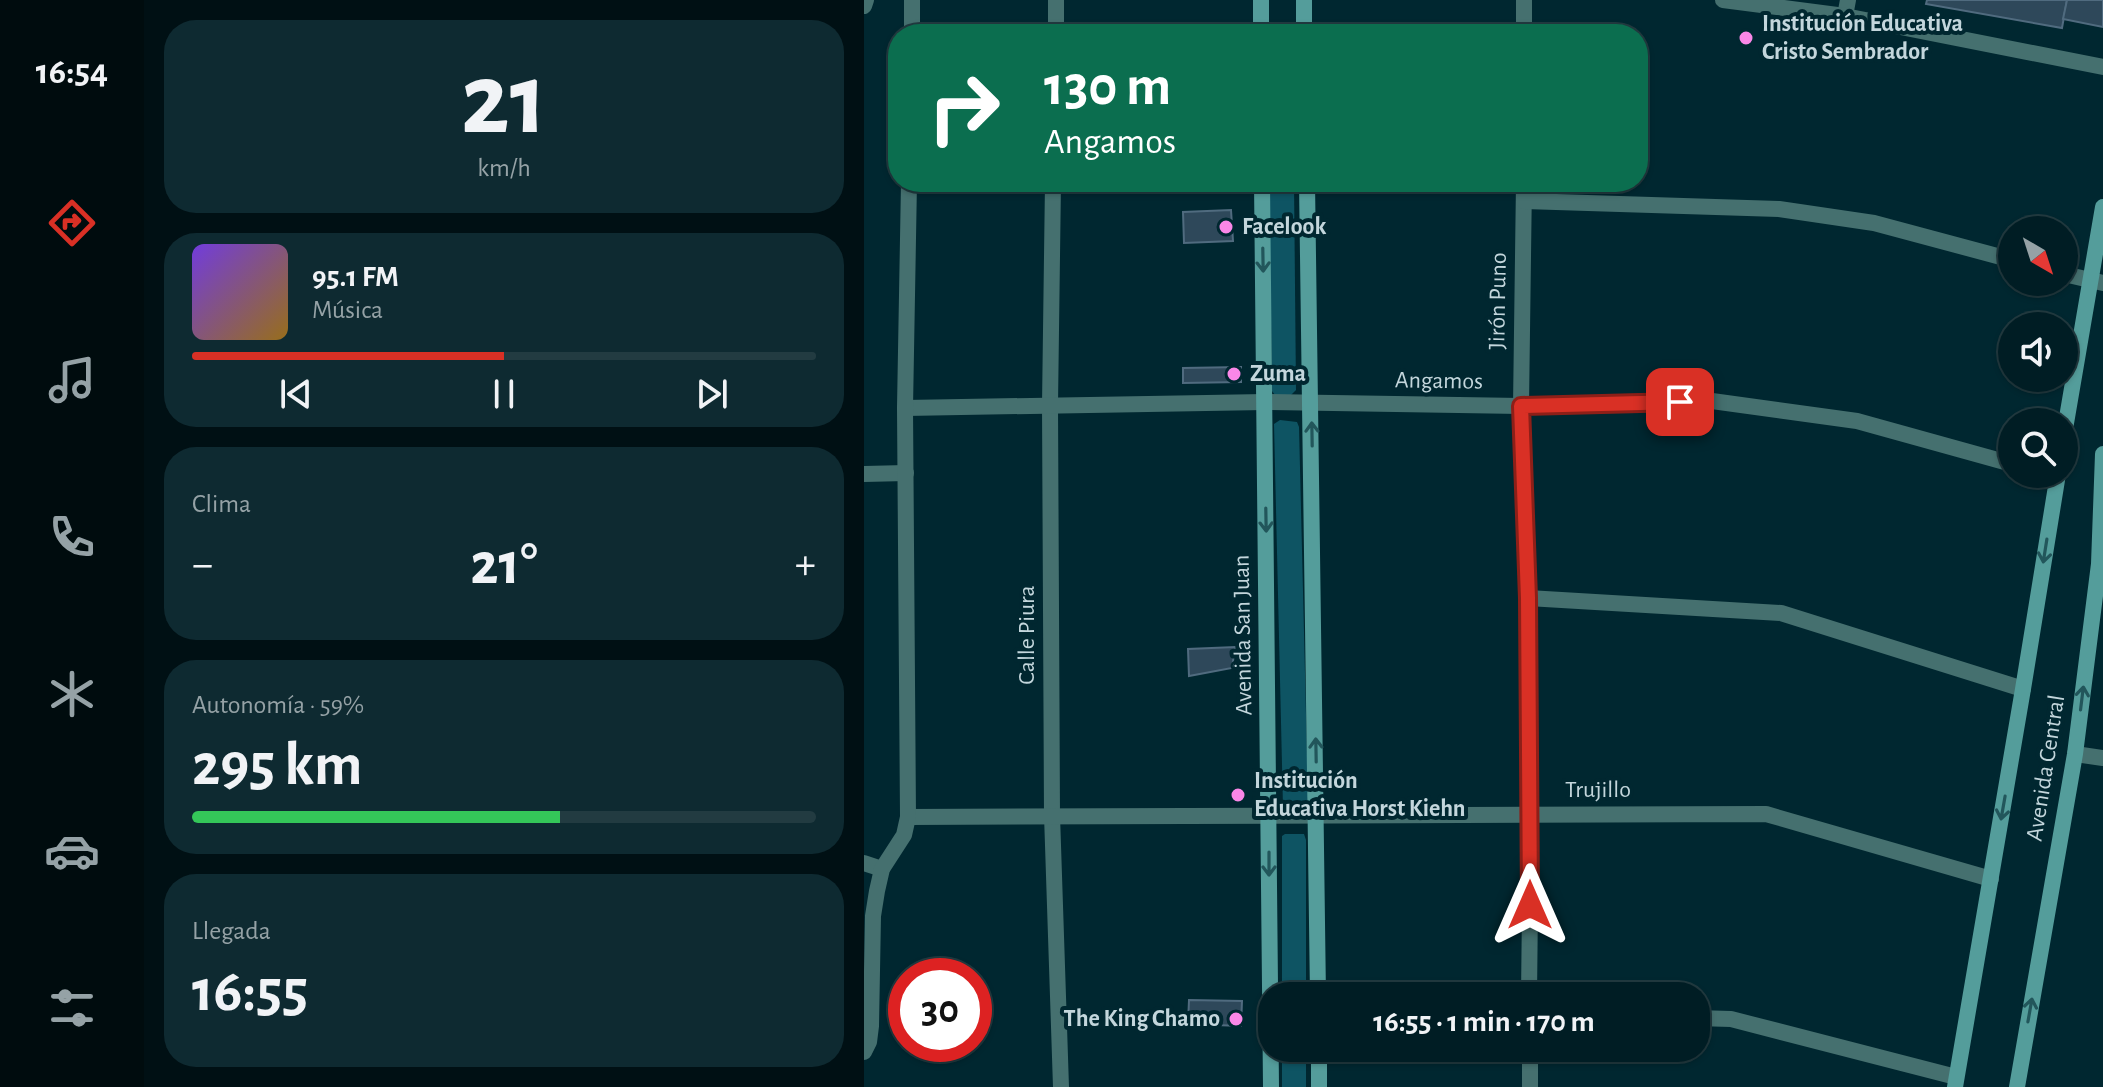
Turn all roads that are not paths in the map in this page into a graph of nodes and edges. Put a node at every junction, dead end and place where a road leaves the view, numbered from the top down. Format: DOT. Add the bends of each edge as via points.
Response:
graph roads {
  1 [pos="866,0"];
  2 [pos="912,0"];
  3 [pos="1056,0"];
  4 [pos="1261,0"];
  5 [pos="1304,0"];
  6 [pos="1524,0"];
  7 [pos="1723,0"];
  8 [pos="864,6"];
  9 [pos="1847,8"];
  10 [pos="912,24"];
  11 [pos="1056,24"];
  12 [pos="1261,24"];
  13 [pos="1304,24"];
  14 [pos="1524,24"];
  15 [pos="2103,67"];
  16 [pos="909,192"];
  17 [pos="1053,192"];
  18 [pos="1262,192"];
  19 [pos="1307,192"];
  20 [pos="1524,192"];
  21 [pos="1524,201"];
  22 [pos="2103,207"];
  23 [pos="1998,256"];
  24 [pos="2096,282"];
  25 [pos="1265,402"];
  26 [pos="1312,403"];
  27 [pos="1050,405"];
  28 [pos="1521,406"];
  29 [pos="905,408"];
  30 [pos="2070,408"];
  31 [pos="2103,454"];
  32 [pos="1998,460"];
  33 [pos="906,473"];
  34 [pos="864,474"];
  35 [pos="2053,488"];
  36 [pos="2101,523"];
  37 [pos="2101,564"];
  38 [pos="1528,598"];
  39 [pos="2023,689"];
  40 [pos="2075,754"];
  41 [pos="2103,758"];
  42 [pos="1531,814"];
  43 [pos="1052,815"];
  44 [pos="1269,816"];
  45 [pos="1316,816"];
  46 [pos="908,817"];
  47 [pos="864,863"];
  48 [pos="882,869"];
  49 [pos="1991,879"];
  50 [pos="1318,982"];
  51 [pos="1529,982"];
  52 [pos="1710,1018"];
  53 [pos="864,1052"];
  54 [pos="1319,1062"];
  55 [pos="1530,1062"];
  56 [pos="1956,1082"];
  57 [pos="1061,1087"];
  58 [pos="1271,1087"];
  59 [pos="1319,1087"];
  60 [pos="1530,1087"];
  61 [pos="2017,1087"];
  1 -- 8 [label="street"];
  2 -- 10 [label="street"];
  3 -- 11 [label="street"];
  4 -- 12 [label="main road"];
  5 -- 13 [label="main road"];
  6 -- 14 [label="street"];
  7 -- 9 [label="street"];
  9 -- 15 [label="street"];
  16 -- 29 [label="street"];
  17 -- 27 [label="street, Calle Piura"];
  18 -- 25 [label="main road, Avenida San Juan, one-way"];
  19 -- 26 [label="main road"];
  20 -- 21 [label="street, Jirón Puno"];
  21 -- 23 [label="street" via="1779,209 1874,223"];
  21 -- 28 [label="street, Jirón Puno"];
  22 -- 24 [label="main road"];
  24 -- 30 [label="main road"];
  25 -- 26 [label="street, Angamos"];
  25 -- 27 [label="street, Angamos"];
  25 -- 44 [label="main road, Avenida San Juan, one-way"];
  26 -- 28 [label="street, Angamos"];
  45 -- 26 [label="main road, one-way"];
  27 -- 29 [label="street, Angamos"];
  27 -- 43 [label="street, Calle Piura"];
  28 -- 32 [label="street, Angamos" via="1712,401 1857,421"];
  28 -- 38 [label="street, Jirón Puno"];
  29 -- 33 [label="street"];
  31 -- 36 [label="main road, Avenida Central"];
  33 -- 34 [label="street"];
  33 -- 46 [label="street"];
  35 -- 39 [label="main road, Avenida Central, one-way"];
  36 -- 37 [label="main road, Avenida Central"];
  40 -- 37 [label="main road, Avenida Central, one-way"];
  38 -- 39 [label="street" via="1781,613"];
  38 -- 42 [label="street, Jirón Puno"];
  39 -- 49 [label="main road, Avenida Central, one-way"];
  40 -- 41 [label="street"];
  61 -- 40 [label="main road, Avenida Central, one-way"];
  42 -- 45 [label="street, Trujillo"];
  42 -- 49 [label="street, Trujillo" via="1766,814"];
  42 -- 51 [label="street, Jirón Puno"];
  43 -- 44 [label="street, Trujillo"];
  43 -- 46 [label="street, Trujillo"];
  43 -- 57 [label="street, Calle Piura"];
  44 -- 45 [label="street, Trujillo"];
  44 -- 58 [label="main road, Avenida San Juan, one-way"];
  45 -- 50 [label="main road"];
  46 -- 48 [label="street" via="904,835"];
  47 -- 48 [label="street"];
  48 -- 53 [label="street" via="873,916 871,1026"];
  49 -- 56 [label="main road, Avenida Central"];
  52 -- 56 [label="street" via="1731,1019"];
  54 -- 59 [label="main road"];
  55 -- 60 [label="street"];
}
